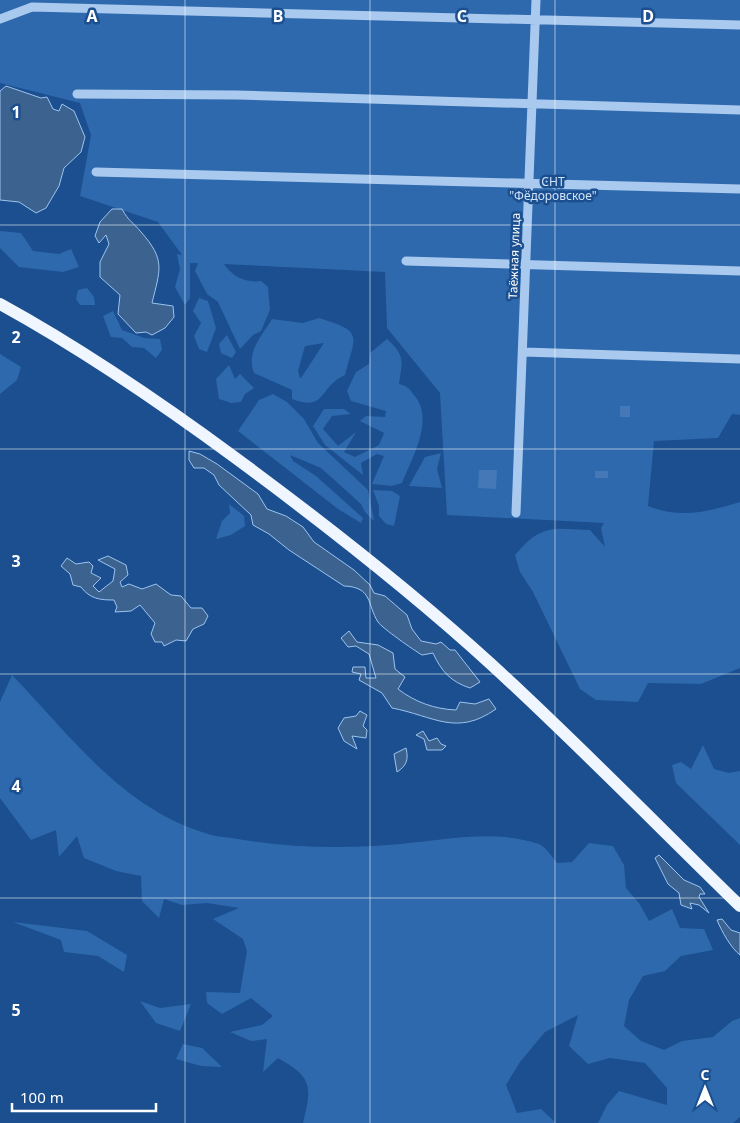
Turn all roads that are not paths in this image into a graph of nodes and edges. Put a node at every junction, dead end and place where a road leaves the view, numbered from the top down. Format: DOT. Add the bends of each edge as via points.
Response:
graph roads {
  1 [pos="536,0"];
  2 [pos="0,19"];
  3 [pos="535,22"];
  4 [pos="740,25"];
  5 [pos="77,94"];
  6 [pos="532,104"];
  7 [pos="740,110"];
  8 [pos="96,172"];
  9 [pos="530,183"];
  10 [pos="740,190"];
  11 [pos="406,261"];
  12 [pos="526,265"];
  13 [pos="740,271"];
  14 [pos="0,304"];
  15 [pos="524,352"];
  16 [pos="740,359"];
  17 [pos="516,513"];
  18 [pos="740,906"];
  1 -- 3 [label="street, Таёжная улица"];
  2 -- 3 [label="street" via="32,7"];
  3 -- 4 [label="street"];
  3 -- 6 [label="street, Таёжная улица"];
  5 -- 6 [label="street" via="237,95"];
  6 -- 7 [label="street"];
  6 -- 9 [label="street, Таёжная улица"];
  8 -- 9 [label="street"];
  9 -- 10 [label="street"];
  9 -- 12 [label="street, Таёжная улица"];
  11 -- 12 [label="street"];
  12 -- 13 [label="street"];
  12 -- 15 [label="street, Таёжная улица"];
  14 -- 18 [label="main road" via="89,355 154,398 382,570 492,665"];
  15 -- 16 [label="street"];
  15 -- 17 [label="street, Таёжная улица"];
}
